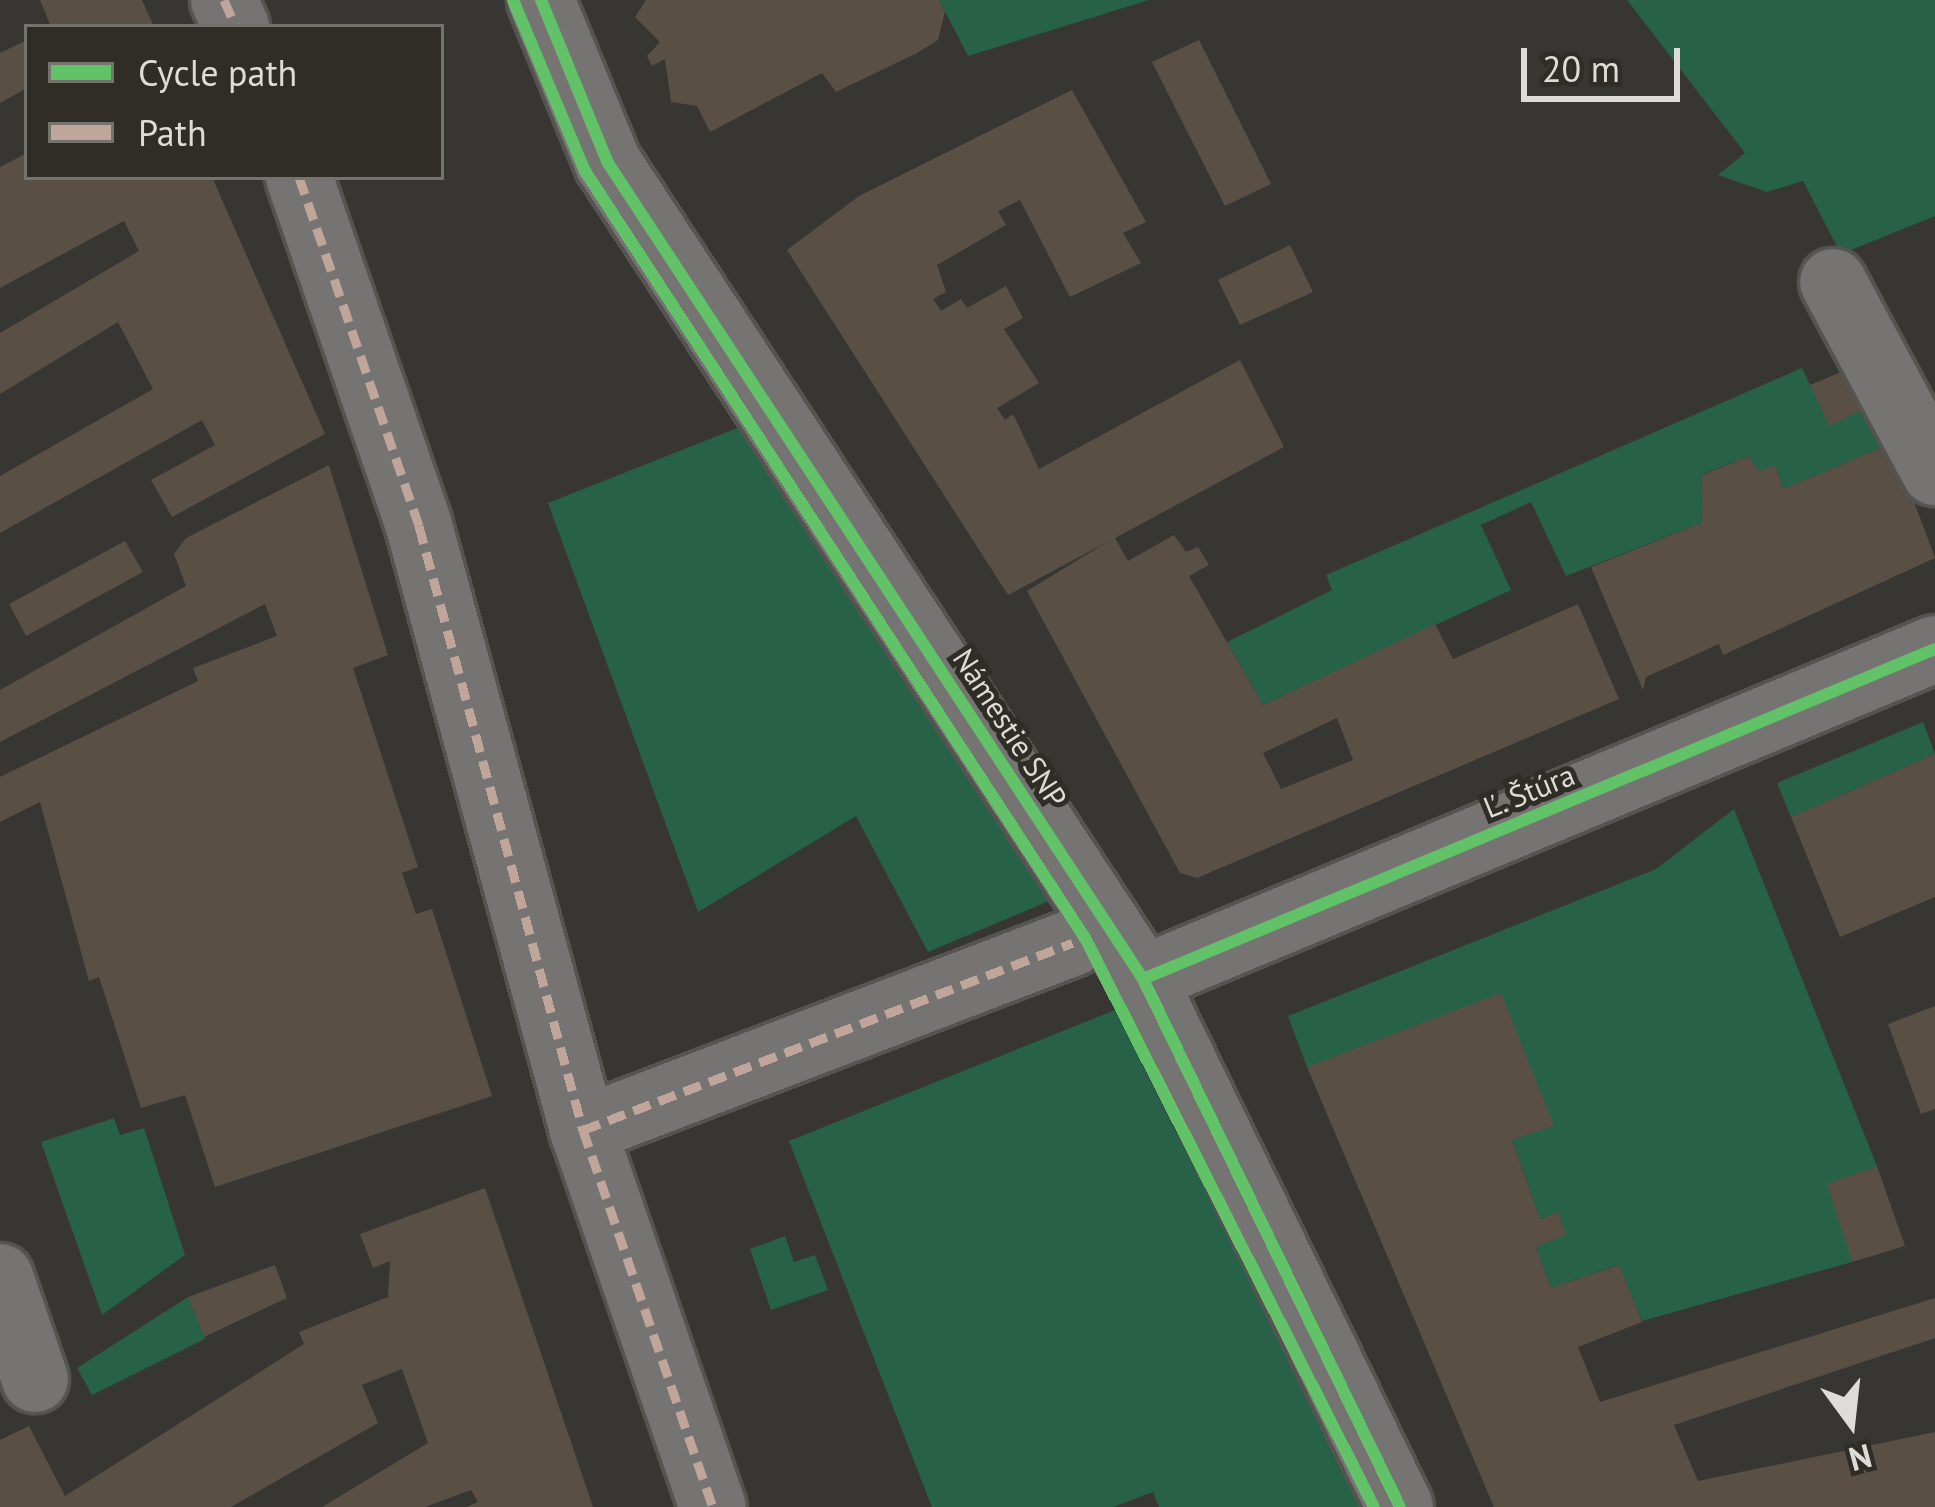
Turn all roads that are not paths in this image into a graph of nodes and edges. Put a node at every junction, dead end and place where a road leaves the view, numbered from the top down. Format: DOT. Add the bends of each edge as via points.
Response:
graph roads {
  1 [pos="541,0"];
  2 [pos="300,180"];
  3 [pos="1833,282"];
  4 [pos="1935,472"];
  5 [pos="1935,649"];
  6 [pos="1072,943"];
  7 [pos="1143,980"];
  8 [pos="583,1130"];
  9 [pos="0,1277"];
  10 [pos="34,1379"];
  11 [pos="713,1507"];
  12 [pos="1400,1507"];
  1 -- 7 [label="street, Námestie SNP" via="608,163"];
  2 -- 8 [label="street" via="419,526"];
  3 -- 4 [label="street"];
  5 -- 7 [label="street, Ľ. Štúra"];
  6 -- 8 [label="street"];
  7 -- 12 [label="street, Námestie SNP"];
  8 -- 11 [label="street"];
  9 -- 10 [label="street"];
}
